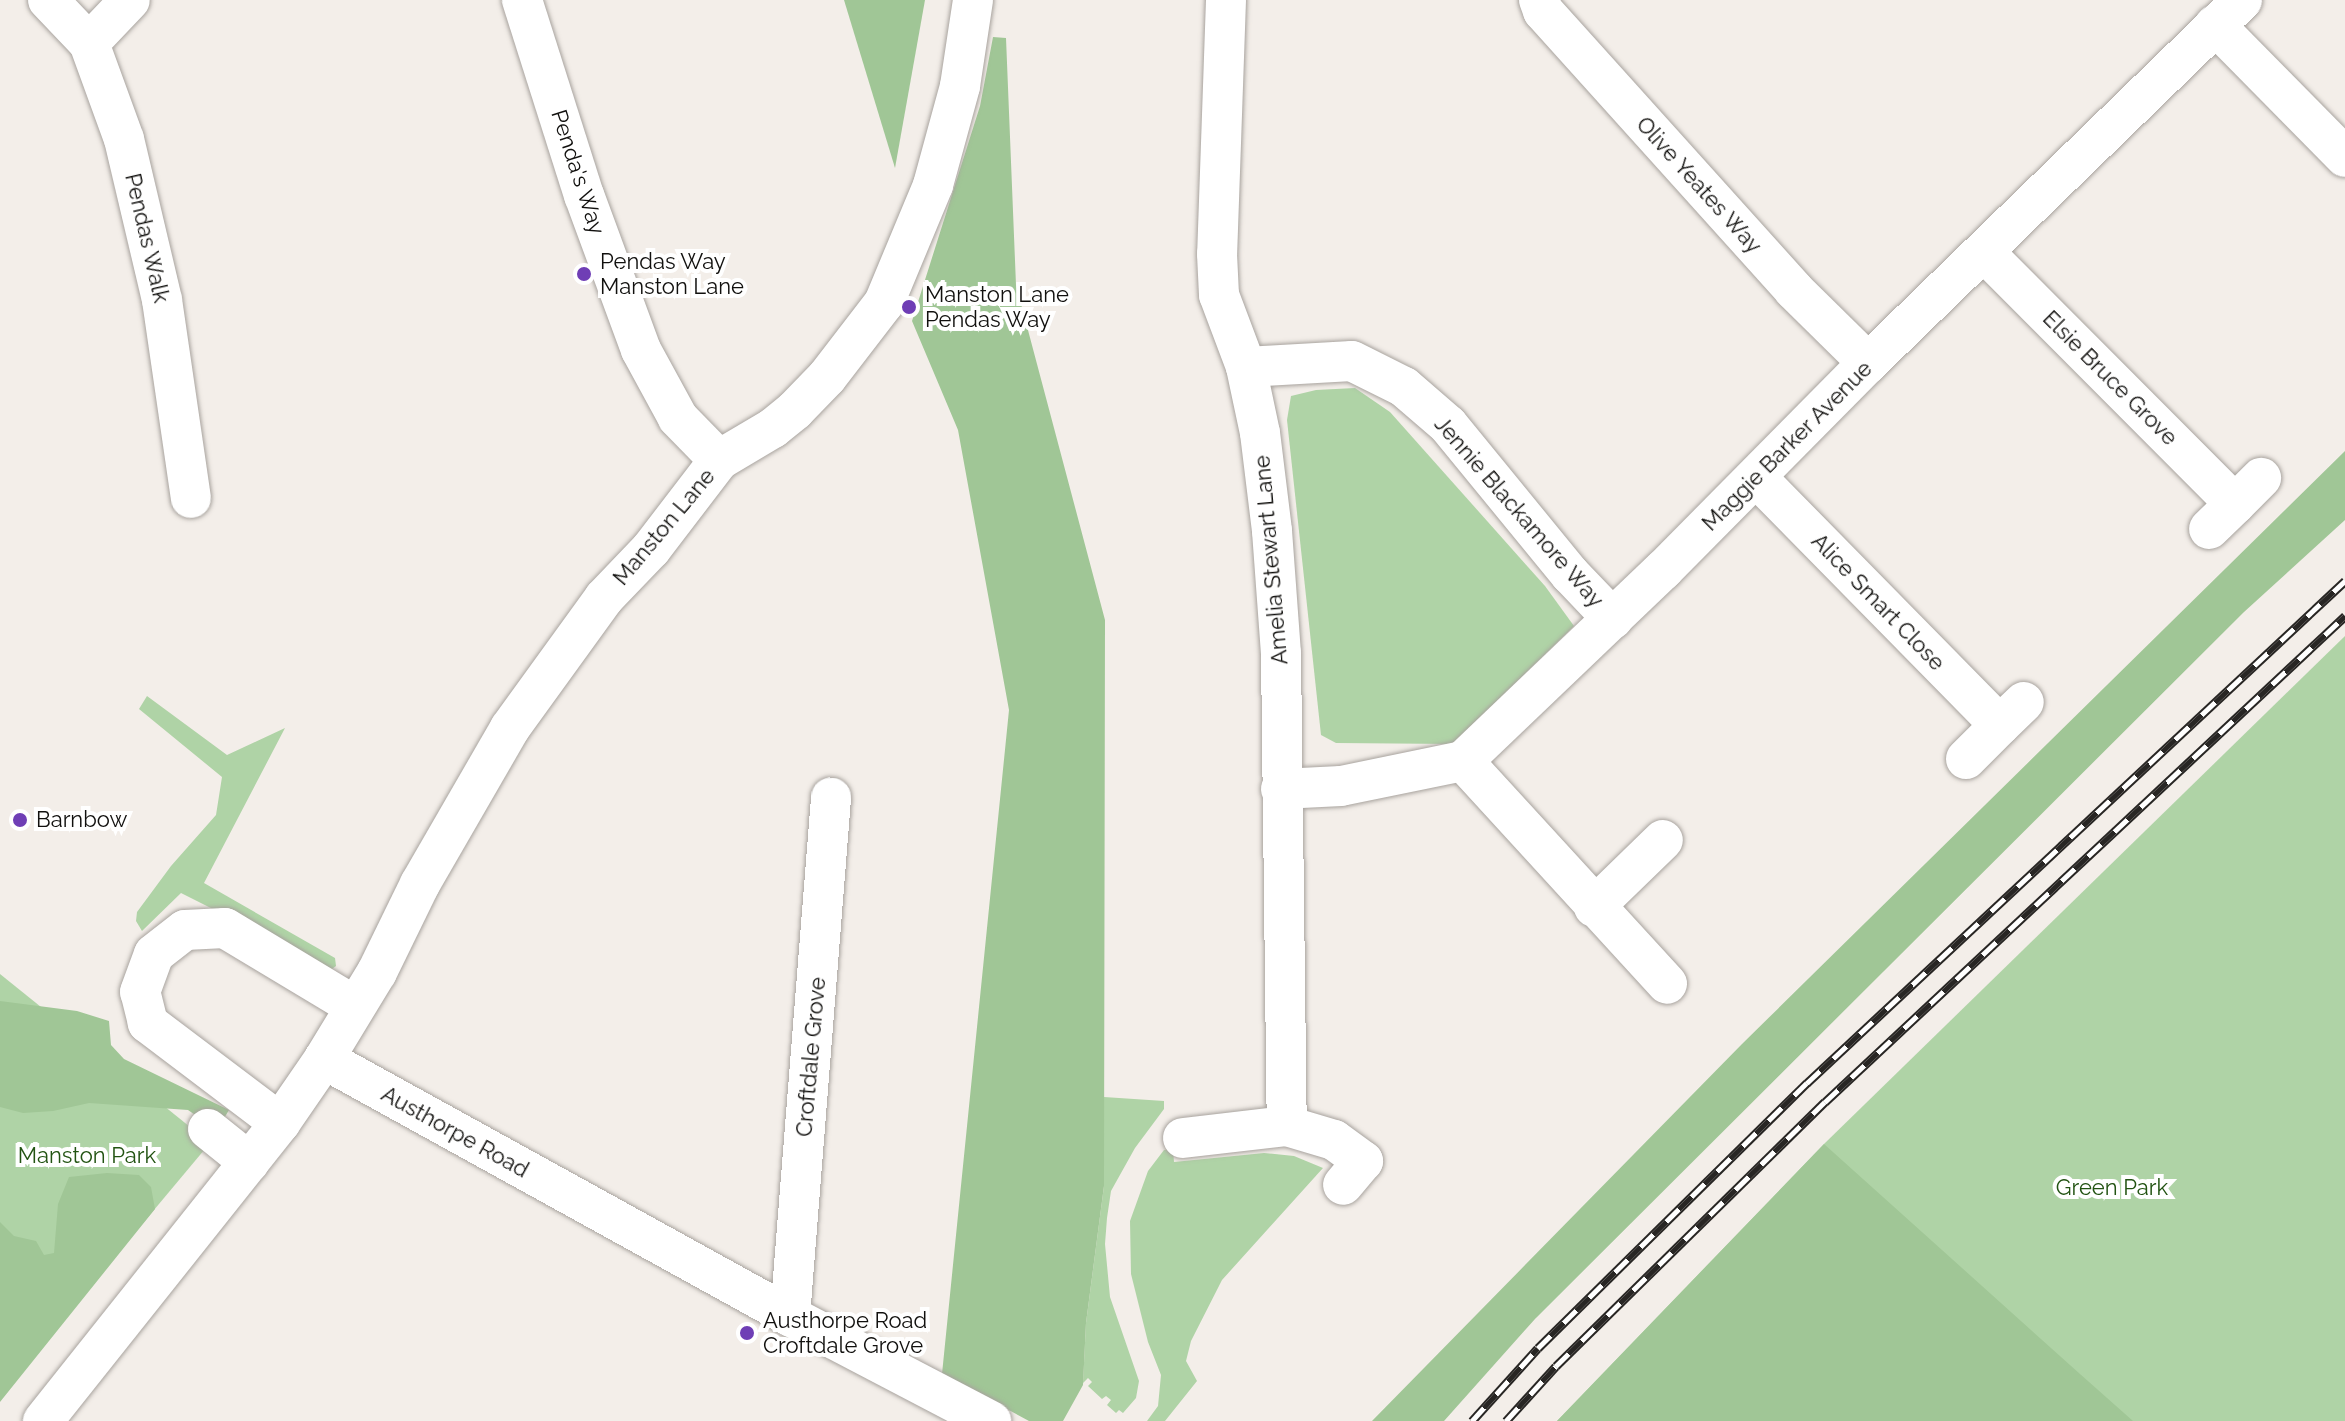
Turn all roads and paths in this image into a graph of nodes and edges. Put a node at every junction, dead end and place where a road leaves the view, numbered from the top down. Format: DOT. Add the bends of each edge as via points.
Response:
graph roads {
  1 [pos="48,0"];
  2 [pos="130,0"];
  3 [pos="522,0"];
  4 [pos="973,0"];
  5 [pos="1226,0"];
  6 [pos="1539,0"];
  7 [pos="2228,12"];
  8 [pos="89,43"];
  9 [pos="2345,157"];
  10 [pos="1985,253"];
  11 [pos="1868,363"];
  12 [pos="1246,367"];
  13 [pos="719,460"];
  14 [pos="1757,478"];
  15 [pos="191,498"];
  16 [pos="2235,504"];
  17 [pos="1613,619"];
  18 [pos="1966,759"];
  19 [pos="1463,761"];
  20 [pos="1281,789"];
  21 [pos="831,798"];
  22 [pos="1663,840"];
  23 [pos="1594,907"];
  24 [pos="1667,984"];
  25 [pos="355,1006"];
  26 [pos="324,1059"];
  27 [pos="280,1123"];
  28 [pos="1287,1126"];
  29 [pos="208,1129"];
  30 [pos="1183,1138"];
  31 [pos="249,1162"];
  32 [pos="1343,1185"];
  33 [pos="790,1316"];
  34 [pos="960,1412"];
  35 [pos="50,1418"];
  1 -- 8 [label="street, Pendas Walk"];
  2 -- 8 [label="street"];
  3 -- 13 [label="street, Penda's Way" via="584,195 641,350 678,418"];
  4 -- 13 [label="street, Manston Lane" via="960,86 933,185 884,303 795,410"];
  5 -- 12 [label="street, Amelia Stewart Lane" via="1219,295"];
  6 -- 11 [label="street, Olive Yeates Way" via="1543,11 1794,290"];
  7 -- 9 [label="street"];
  7 -- 10 [label="street, Maggie Barker Avenue"];
  8 -- 15 [label="street, Pendas Walk" via="124,139 162,300"];
  10 -- 11 [label="street, Maggie Barker Avenue"];
  10 -- 16 [label="street, Elsie Bruce Grove"];
  11 -- 14 [label="street, Maggie Barker Avenue"];
  12 -- 17 [label="street, Jennie Blackamore Way" via="1352,361 1404,387 1448,425"];
  12 -- 20 [label="street, Amelia Stewart Lane" via="1272,531 1281,653"];
  13 -- 25 [label="street, Manston Lane" via="651,549 604,598 510,728"];
  14 -- 17 [label="street, Maggie Barker Avenue"];
  14 -- 18 [label="street, Alice Smart Close" via="2012,714"];
  17 -- 19 [label="street, Maggie Barker Avenue"];
  19 -- 20 [label="street" via="1341,786"];
  19 -- 23 [label="street"];
  20 -- 28 [label="street, Amelia Stewart Lane"];
  21 -- 33 [label="street, Croftdale Grove"];
  22 -- 23 [label="street"];
  23 -- 24 [label="street"];
  25 -- 26 [label="street, Manston Lane"];
  25 -- 27 [label="street" via="225,928 185,930 154,954 140,992 148,1023"];
  26 -- 27 [label="street"];
  26 -- 33 [label="street, Austhorpe Road"];
  27 -- 31 [label="street"];
  28 -- 30 [label="street"];
  28 -- 32 [label="street" via="1334,1140 1363,1161"];
  29 -- 31 [label="street"];
  31 -- 35 [label="street"];
  33 -- 34 [label="street, Austhorpe Road"];
}
